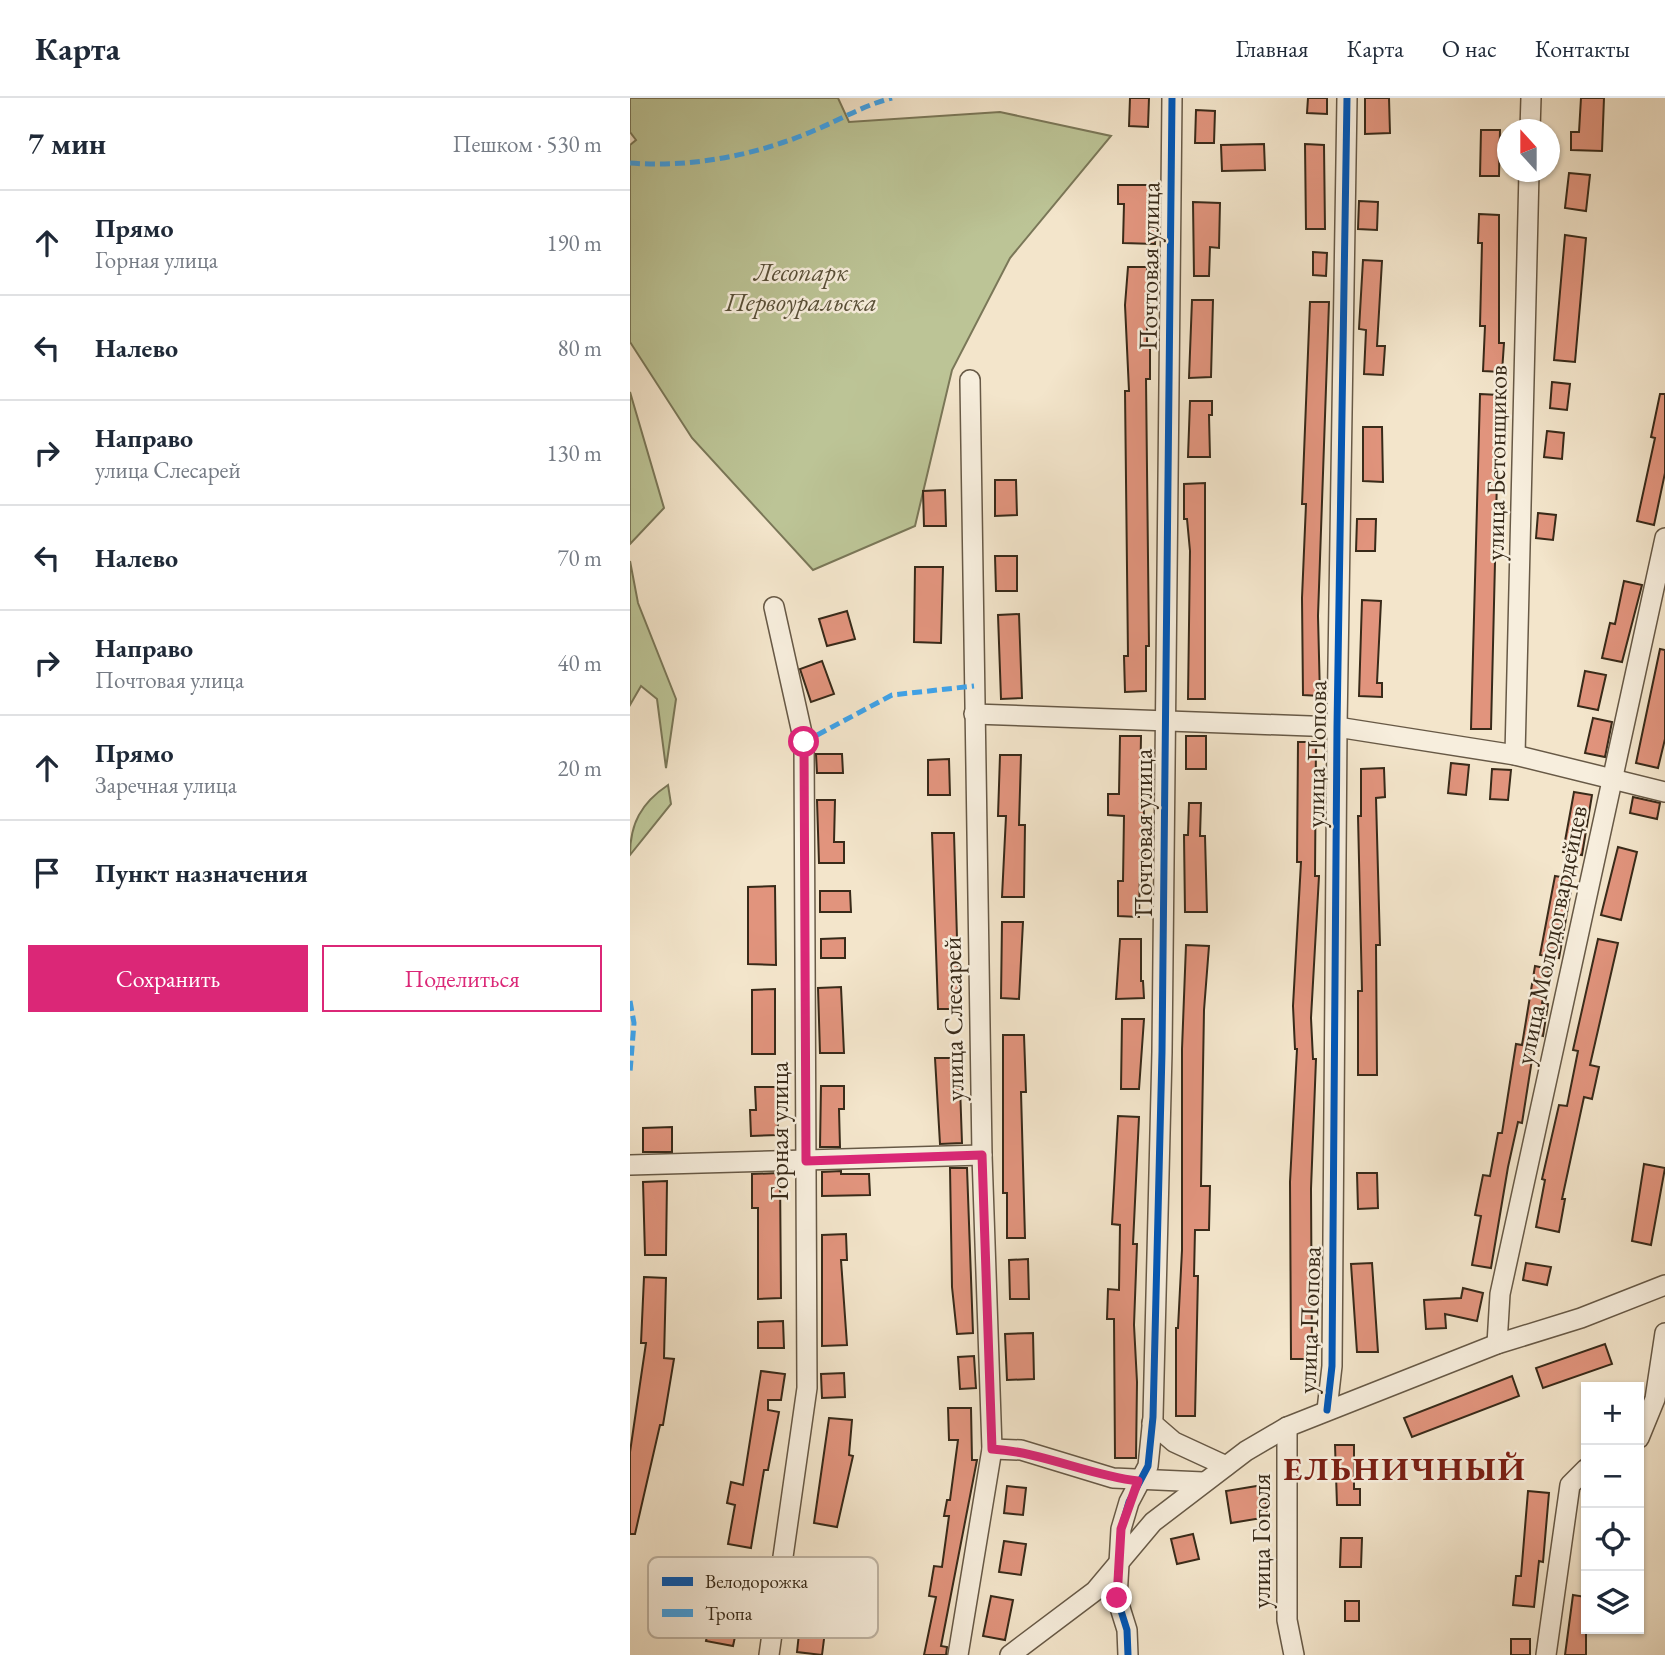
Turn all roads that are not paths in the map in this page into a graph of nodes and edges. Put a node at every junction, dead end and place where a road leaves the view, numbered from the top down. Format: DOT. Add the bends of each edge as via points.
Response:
graph roads {
  1 [pos="1172,98"];
  2 [pos="1347,98"];
  3 [pos="1531,98"];
  4 [pos="1530,119"];
  5 [pos="1529,182"];
  6 [pos="970,380"];
  7 [pos="1665,538"];
  8 [pos="774,607"];
  9 [pos="974,714"];
  10 [pos="1165,719"];
  11 [pos="1337,727"];
  12 [pos="1515,755"];
  13 [pos="1612,781"];
  14 [pos="1665,792"];
  15 [pos="982,1155"];
  16 [pos="806,1161"];
  17 [pos="630,1166"];
  18 [pos="1665,1285"];
  19 [pos="1665,1333"];
  20 [pos="1497,1344"];
  21 [pos="1327,1410"];
  22 [pos="1152,1423"];
  23 [pos="1644,1426"];
  24 [pos="1287,1427"];
  25 [pos="992,1449"];
  26 [pos="1226,1466"];
  27 [pos="1581,1474"];
  28 [pos="1138,1481"];
  29 [pos="1203,1482"];
  30 [pos="783,1557"];
  31 [pos="1118,1562"];
  32 [pos="958,1655"];
  33 [pos="1010,1655"];
  34 [pos="1128,1655"];
  35 [pos="1294,1655"];
  36 [pos="1546,1655"];
  1 -- 10 [label="street, Почтовая улица"];
  2 -- 11 [label="street, улица Попова"];
  3 -- 4 [label="street"];
  5 -- 12 [label="street, улица Бетонщиков"];
  6 -- 9 [label="street, улица Слесарей"];
  7 -- 13 [label="street, улица Молодогвардейцев"];
  8 -- 16 [label="street, Горная улица" via="804,742"];
  9 -- 10 [label="street"];
  9 -- 15 [label="street, улица Слесарей"];
  10 -- 11 [label="street"];
  10 -- 22 [label="street, Почтовая улица"];
  11 -- 12 [label="street"];
  11 -- 21 [label="street, улица Попова" via="1332,1366"];
  12 -- 13 [label="street"];
  13 -- 14 [label="street"];
  13 -- 20 [label="street, улица Молодогвардейцев" via="1500,1294"];
  15 -- 16 [label="street"];
  15 -- 25 [label="street, улица Слесарей"];
  16 -- 17 [label="street"];
  16 -- 30 [label="street, Горная улица" via="807,1388"];
  18 -- 20 [label="street"];
  19 -- 23 [label="street" via="1655,1399"];
  20 -- 21 [label="street"];
  21 -- 24 [label="street"];
  22 -- 26 [label="street" via="1174,1442"];
  22 -- 28 [label="street, Почтовая улица" via="1148,1465"];
  24 -- 26 [label="street"];
  24 -- 35 [label="street, улица Гоголя" via="1287,1620"];
  25 -- 28 [label="street" via="1021,1450 1090,1472"];
  25 -- 32 [label="street, улица Слесарей"];
  26 -- 29 [label="street"];
  27 -- 36 [label="street" via="1570,1485"];
  28 -- 29 [label="street"];
  28 -- 31 [label="street, Почтовая улица" via="1121,1529"];
  29 -- 31 [label="street" via="1153,1522"];
  31 -- 33 [label="street" via="1095,1591"];
  31 -- 34 [label="street, Почтовая улица" via="1117,1598 1127,1630"];
}
